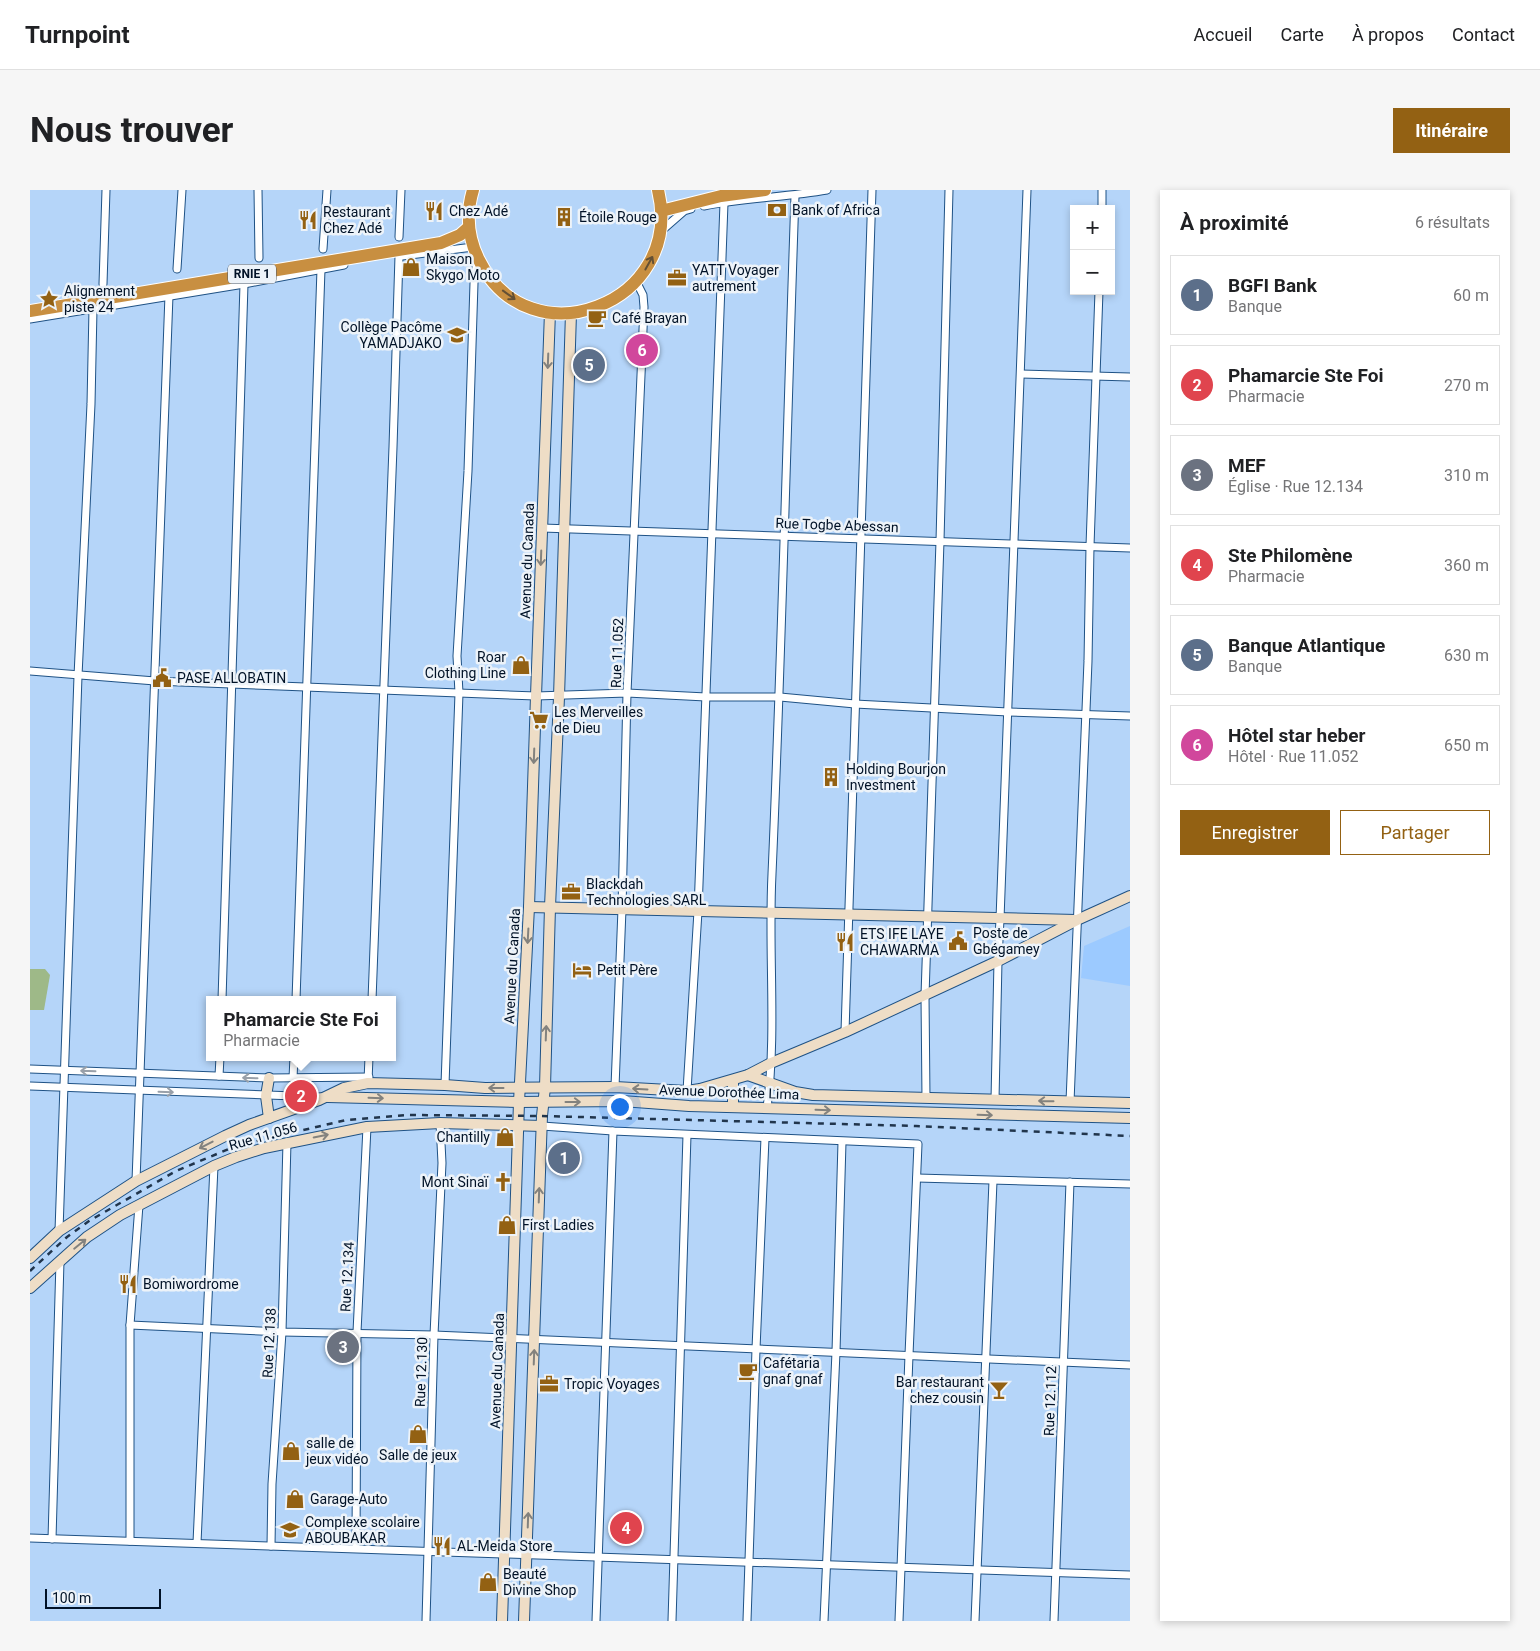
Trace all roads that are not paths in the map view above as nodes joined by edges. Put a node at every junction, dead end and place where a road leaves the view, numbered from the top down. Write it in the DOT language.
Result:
graph roads {
  1 [pos="106,190"];
  2 [pos="182,190"];
  3 [pos="258,190"];
  4 [pos="327,190"];
  5 [pos="401,190"];
  6 [pos="473,190"];
  7 [pos="658,190"];
  8 [pos="765,190"];
  9 [pos="827,190"];
  10 [pos="872,190"];
  11 [pos="948,190"];
  12 [pos="1027,190"];
  13 [pos="1102,190"];
  14 [pos="795,196"];
  15 [pos="724,203"];
  16 [pos="1102,205"];
  17 [pos="661,211"];
  18 [pos="469,227"];
  19 [pos="660,232"];
  20 [pos="399,237"];
  21 [pos="323,249"];
  22 [pos="475,252"];
  23 [pos="399,256"];
  24 [pos="259,258"];
  25 [pos="177,269"];
  26 [pos="321,269"];
  27 [pos="636,281"];
  28 [pos="103,284"];
  29 [pos="244,284"];
  30 [pos="169,295"];
  31 [pos="1099,295"];
  32 [pos="93,309"];
  33 [pos="30,311"];
  34 [pos="550,312"];
  35 [pos="571,313"];
  36 [pos="30,318"];
  37 [pos="1021,374"];
  38 [pos="1096,376"];
  39 [pos="1130,377"];
  40 [pos="542,528"];
  41 [pos="563,528"];
  42 [pos="634,531"];
  43 [pos="712,533"];
  44 [pos="785,536"];
  45 [pos="860,538"];
  46 [pos="940,541"];
  47 [pos="1014,544"];
  48 [pos="1090,546"];
  49 [pos="1130,548"];
  50 [pos="30,671"];
  51 [pos="78,676"];
  52 [pos="155,681"];
  53 [pos="232,684"];
  54 [pos="307,687"];
  55 [pos="383,690"];
  56 [pos="459,693"];
  57 [pos="627,693"];
  58 [pos="536,696"];
  59 [pos="559,697"];
  60 [pos="706,697"];
  61 [pos="780,697"];
  62 [pos="855,704"];
  63 [pos="934,708"];
  64 [pos="1008,712"];
  65 [pos="1086,715"];
  66 [pos="1130,716"];
  67 [pos="1130,896"];
  68 [pos="529,907"];
  69 [pos="550,907"];
  70 [pos="622,909"];
  71 [pos="698,911"];
  72 [pos="770,912"];
  73 [pos="849,914"];
  74 [pos="928,916"];
  75 [pos="1000,919"];
  76 [pos="1077,920"];
  77 [pos="998,961"];
  78 [pos="222,996"];
  79 [pos="296,996"];
  80 [pos="372,996"];
  81 [pos="925,996"];
  82 [pos="845,1032"];
  83 [pos="220,1061"];
  84 [pos="294,1061"];
  85 [pos="370,1061"];
  86 [pos="771,1063"];
  87 [pos="30,1069"];
  88 [pos="65,1070"];
  89 [pos="140,1073"];
  90 [pos="748,1075"];
  91 [pos="219,1076"];
  92 [pos="269,1078"];
  93 [pos="293,1078"];
  94 [pos="368,1080"];
  95 [pos="733,1080"];
  96 [pos="770,1083"];
  97 [pos="445,1085"];
  98 [pos="30,1086"];
  99 [pos="545,1087"];
  100 [pos="65,1088"];
  101 [pos="520,1088"];
  102 [pos="615,1088"];
  103 [pos="140,1091"];
  104 [pos="687,1091"];
  105 [pos="803,1094"];
  106 [pos="266,1096"];
  107 [pos="327,1097"];
  108 [pos="926,1098"];
  109 [pos="995,1100"];
  110 [pos="519,1102"];
  111 [pos="543,1102"];
  112 [pos="1070,1102"];
  113 [pos="1130,1103"];
  114 [pos="733,1106"];
  115 [pos="766,1108"];
  116 [pos="802,1109"];
  117 [pos="269,1118"];
  118 [pos="1130,1118"];
  119 [pos="440,1123"];
  120 [pos="519,1124"];
  121 [pos="542,1126"];
  122 [pos="367,1127"];
  123 [pos="613,1131"];
  124 [pos="687,1135"];
  125 [pos="766,1138"];
  126 [pos="287,1142"];
  127 [pos="842,1142"];
  128 [pos="214,1166"];
  129 [pos="917,1178"];
  130 [pos="136,1181"];
  131 [pos="993,1181"];
  132 [pos="1070,1182"];
  133 [pos="1130,1184"];
  134 [pos="139,1205"];
  135 [pos="59,1231"];
  136 [pos="30,1258"];
  137 [pos="60,1260"];
  138 [pos="30,1288"];
  139 [pos="130,1325"];
  140 [pos="206,1328"];
  141 [pos="282,1332"];
  142 [pos="357,1332"];
  143 [pos="434,1335"];
  144 [pos="512,1338"];
  145 [pos="534,1339"];
  146 [pos="605,1342"];
  147 [pos="681,1346"];
  148 [pos="756,1349"];
  149 [pos="836,1352"];
  150 [pos="908,1356"];
  151 [pos="985,1359"];
  152 [pos="1064,1363"];
  153 [pos="1130,1365"];
  154 [pos="30,1538"];
  155 [pos="52,1538"];
  156 [pos="130,1541"];
  157 [pos="197,1543"];
  158 [pos="271,1546"];
  159 [pos="356,1548"];
  160 [pos="428,1551"];
  161 [pos="504,1553"];
  162 [pos="527,1554"];
  163 [pos="598,1556"];
  164 [pos="675,1559"];
  165 [pos="749,1562"];
  166 [pos="827,1564"];
  167 [pos="901,1567"];
  168 [pos="977,1569"];
  169 [pos="1056,1573"];
  170 [pos="1130,1575"];
  171 [pos="426,1621"];
  172 [pos="502,1621"];
  173 [pos="524,1621"];
  174 [pos="596,1621"];
  175 [pos="672,1621"];
  176 [pos="747,1621"];
  177 [pos="824,1621"];
  178 [pos="899,1621"];
  179 [pos="975,1621"];
  180 [pos="1054,1621"];
  1 -- 28 [label="street"];
  2 -- 25 [label="street"];
  3 -- 24 [label="street"];
  4 -- 21 [label="street"];
  5 -- 20 [label="street"];
  6 -- 18 [label="highway"];
  7 -- 17 [label="highway"];
  8 -- 17 [label="highway"];
  9 -- 14 [label="street"];
  10 -- 45 [label="street"];
  11 -- 46 [label="street"];
  12 -- 37 [label="street"];
  13 -- 16 [label="street"];
  14 -- 15 [label="street"];
  14 -- 44 [label="street"];
  15 -- 19 [label="street"];
  15 -- 43 [label="street"];
  17 -- 19 [label="highway"];
  18 -- 22 [label="highway"];
  18 -- 33 [label="highway, RNIE 1"];
  27 -- 19 [label="highway, one-way"];
  22 -- 23 [label="street"];
  22 -- 34 [label="highway, one-way"];
  22 -- 56 [label="street"];
  23 -- 26 [label="street"];
  23 -- 55 [label="street"];
  26 -- 29 [label="street"];
  26 -- 54 [label="street"];
  27 -- 35 [label="highway"];
  27 -- 42 [label="street, Rue 11.052"];
  29 -- 30 [label="street"];
  29 -- 53 [label="street"];
  30 -- 32 [label="street"];
  30 -- 52 [label="street"];
  31 -- 38 [label="street"];
  32 -- 36 [label="street"];
  32 -- 51 [label="street"];
  34 -- 35 [label="highway"];
  34 -- 40 [label="main road, Avenue du Canada, one-way"];
  35 -- 41 [label="main road"];
  37 -- 38 [label="street"];
  37 -- 47 [label="street"];
  38 -- 39 [label="street"];
  38 -- 48 [label="street"];
  40 -- 41 [label="street, Rue Togbe Abessan"];
  40 -- 58 [label="main road, Avenue du Canada, one-way"];
  41 -- 42 [label="street, Rue Togbe Abessan"];
  41 -- 59 [label="main road"];
  42 -- 43 [label="street, Rue Togbe Abessan"];
  42 -- 57 [label="street, Rue 11.052"];
  43 -- 44 [label="street, Rue Togbe Abessan"];
  43 -- 60 [label="street"];
  44 -- 45 [label="street, Rue Togbe Abessan"];
  44 -- 61 [label="street"];
  45 -- 46 [label="street, Rue Togbe Abessan"];
  45 -- 62 [label="street"];
  46 -- 47 [label="street, Rue Togbe Abessan"];
  46 -- 63 [label="street"];
  47 -- 48 [label="street, Rue Togbe Abessan"];
  47 -- 64 [label="street"];
  48 -- 49 [label="street, Rue Togbe Abessan"];
  48 -- 65 [label="street"];
  50 -- 51 [label="street"];
  51 -- 52 [label="street"];
  51 -- 88 [label="street"];
  52 -- 53 [label="street"];
  52 -- 89 [label="street"];
  53 -- 54 [label="street"];
  53 -- 78 [label="street"];
  54 -- 55 [label="street"];
  54 -- 79 [label="street"];
  55 -- 56 [label="street"];
  55 -- 80 [label="street"];
  56 -- 58 [label="street"];
  56 -- 97 [label="street"];
  57 -- 59 [label="street"];
  57 -- 60 [label="street"];
  57 -- 70 [label="street, Rue 11.052"];
  58 -- 59 [label="street"];
  58 -- 68 [label="main road, Avenue du Canada, one-way"];
  59 -- 69 [label="main road"];
  60 -- 61 [label="street"];
  60 -- 71 [label="street"];
  61 -- 62 [label="street"];
  61 -- 72 [label="street"];
  62 -- 63 [label="street"];
  62 -- 73 [label="street"];
  63 -- 64 [label="street"];
  63 -- 74 [label="street"];
  64 -- 65 [label="street"];
  64 -- 75 [label="street"];
  65 -- 66 [label="street"];
  65 -- 76 [label="street"];
  67 -- 76 [label="main road, Avenue Dorothée Lima"];
  68 -- 69 [label="main road"];
  68 -- 101 [label="main road, Avenue du Canada, one-way"];
  69 -- 70 [label="main road"];
  99 -- 69 [label="main road, one-way"];
  70 -- 71 [label="main road"];
  70 -- 102 [label="street, Rue 11.052"];
  71 -- 72 [label="main road"];
  71 -- 104 [label="street"];
  72 -- 73 [label="main road"];
  72 -- 86 [label="street"];
  73 -- 74 [label="main road"];
  73 -- 82 [label="street"];
  74 -- 75 [label="main road"];
  74 -- 81 [label="street"];
  75 -- 76 [label="main road"];
  75 -- 77 [label="street"];
  76 -- 77 [label="main road, Avenue Dorothée Lima"];
  76 -- 112 [label="street"];
  77 -- 81 [label="main road, Avenue Dorothée Lima"];
  77 -- 109 [label="street"];
  81 -- 82 [label="main road, Avenue Dorothée Lima"];
  81 -- 108 [label="street"];
  82 -- 86 [label="main road, Avenue Dorothée Lima"];
  83 -- 91 [label="street"];
  84 -- 93 [label="street"];
  85 -- 94 [label="street"];
  86 -- 90 [label="main road, Avenue Dorothée Lima"];
  86 -- 96 [label="street"];
  87 -- 88 [label="street"];
  89 -- 88 [label="street, one-way"];
  88 -- 100 [label="street"];
  89 -- 91 [label="street"];
  89 -- 103 [label="street"];
  90 -- 95 [label="main road, Avenue Dorothée Lima"];
  90 -- 96 [label="main road, Avenue Dorothée Lima"];
  92 -- 91 [label="street, one-way"];
  92 -- 93 [label="street"];
  92 -- 106 [label="main road"];
  93 -- 94 [label="street"];
  94 -- 97 [label="main road, Avenue Dorothée Lima"];
  94 -- 107 [label="main road, Avenue Dorothée Lima"];
  95 -- 104 [label="main road, Avenue Dorothée Lima"];
  95 -- 114 [label="main road"];
  96 -- 105 [label="main road, Avenue Dorothée Lima"];
  96 -- 115 [label="street"];
  101 -- 97 [label="main road, Avenue Dorothée Lima, one-way"];
  98 -- 100 [label="street"];
  99 -- 101 [label="main road, Avenue Dorothée Lima"];
  99 -- 102 [label="main road, Avenue Dorothée Lima"];
  99 -- 111 [label="main road"];
  100 -- 103 [label="street"];
  100 -- 135 [label="street"];
  101 -- 110 [label="main road, Avenue du Canada"];
  104 -- 102 [label="main road, Avenue Dorothée Lima, one-way"];
  103 -- 106 [label="street, one-way"];
  103 -- 130 [label="street"];
  105 -- 108 [label="main road, Avenue Dorothée Lima"];
  105 -- 116 [label="main road"];
  106 -- 107 [label="street"];
  106 -- 117 [label="main road"];
  107 -- 110 [label="main road, Avenue Dorothée Lima, one-way"];
  107 -- 117 [label="main road, Avenue Dorothée Lima"];
  108 -- 109 [label="main road, Avenue Dorothée Lima"];
  112 -- 109 [label="main road, Avenue Dorothée Lima, one-way"];
  110 -- 111 [label="main road, Avenue Dorothée Lima"];
  110 -- 120 [label="main road, Avenue du Canada"];
  111 -- 114 [label="main road, Avenue Dorothée Lima, one-way"];
  111 -- 121 [label="main road"];
  112 -- 113 [label="main road, Avenue Dorothée Lima"];
  114 -- 115 [label="main road, Avenue Dorothée Lima"];
  115 -- 116 [label="main road, Avenue Dorothée Lima"];
  116 -- 118 [label="main road, Avenue Dorothée Lima, one-way"];
  117 -- 130 [label="main road, Avenue Dorothée Lima, one-way"];
  119 -- 120 [label="main road, Rue 11.056"];
  119 -- 122 [label="main road, Rue 11.056"];
  119 -- 143 [label="street, Rue 12.130"];
  120 -- 121 [label="main road, Rue 11.056"];
  120 -- 144 [label="main road, Avenue du Canada"];
  121 -- 123 [label="street"];
  145 -- 121 [label="main road, one-way"];
  126 -- 122 [label="main road, Rue 11.056, one-way"];
  122 -- 142 [label="street, Rue 12.134"];
  123 -- 124 [label="street"];
  123 -- 146 [label="street"];
  124 -- 125 [label="street"];
  124 -- 147 [label="street"];
  125 -- 127 [label="street"];
  125 -- 148 [label="street"];
  126 -- 128 [label="main road, Rue 11.056"];
  126 -- 141 [label="street, Rue 12.138"];
  127 -- 129 [label="street"];
  127 -- 149 [label="street"];
  128 -- 134 [label="main road, Rue 11.056"];
  128 -- 140 [label="street"];
  129 -- 131 [label="street"];
  129 -- 150 [label="street"];
  130 -- 135 [label="main road, Avenue Dorothée Lima"];
  131 -- 132 [label="street"];
  131 -- 151 [label="street"];
  132 -- 133 [label="street"];
  132 -- 152 [label="street, Rue 12.112"];
  137 -- 134 [label="main road, Rue 11.056, one-way"];
  134 -- 139 [label="street"];
  135 -- 136 [label="main road, Avenue Dorothée Lima"];
  137 -- 138 [label="main road, Rue 11.056"];
  137 -- 155 [label="street"];
  139 -- 140 [label="street"];
  139 -- 156 [label="street"];
  140 -- 141 [label="street"];
  140 -- 157 [label="street"];
  141 -- 142 [label="street"];
  141 -- 158 [label="street, Rue 12.138"];
  142 -- 143 [label="street"];
  142 -- 159 [label="street, Rue 12.134"];
  143 -- 144 [label="street"];
  143 -- 160 [label="street, Rue 12.130"];
  144 -- 145 [label="street"];
  144 -- 161 [label="main road, Avenue du Canada"];
  145 -- 146 [label="street"];
  162 -- 145 [label="main road, one-way"];
  146 -- 147 [label="street"];
  146 -- 163 [label="street"];
  147 -- 148 [label="street"];
  147 -- 164 [label="street"];
  148 -- 149 [label="street"];
  148 -- 165 [label="street"];
  149 -- 150 [label="street"];
  149 -- 166 [label="street"];
  150 -- 151 [label="street"];
  150 -- 167 [label="street"];
  151 -- 152 [label="street"];
  151 -- 168 [label="street"];
  152 -- 153 [label="street"];
  152 -- 169 [label="street, Rue 12.112"];
  154 -- 155 [label="street"];
  155 -- 156 [label="street"];
  156 -- 157 [label="street"];
  157 -- 158 [label="street"];
  158 -- 159 [label="street"];
  159 -- 160 [label="street"];
  160 -- 161 [label="street"];
  160 -- 171 [label="street, Rue 12.130"];
  161 -- 162 [label="street"];
  161 -- 172 [label="main road, Avenue du Canada"];
  162 -- 163 [label="street"];
  162 -- 173 [label="main road"];
  163 -- 164 [label="street"];
  163 -- 174 [label="street"];
  164 -- 165 [label="street"];
  164 -- 175 [label="street"];
  165 -- 166 [label="street"];
  165 -- 176 [label="street"];
  166 -- 167 [label="street"];
  166 -- 177 [label="street"];
  167 -- 168 [label="street"];
  167 -- 178 [label="street"];
  168 -- 169 [label="street"];
  168 -- 179 [label="street"];
  169 -- 170 [label="street"];
  169 -- 180 [label="street, Rue 12.112"];
}
